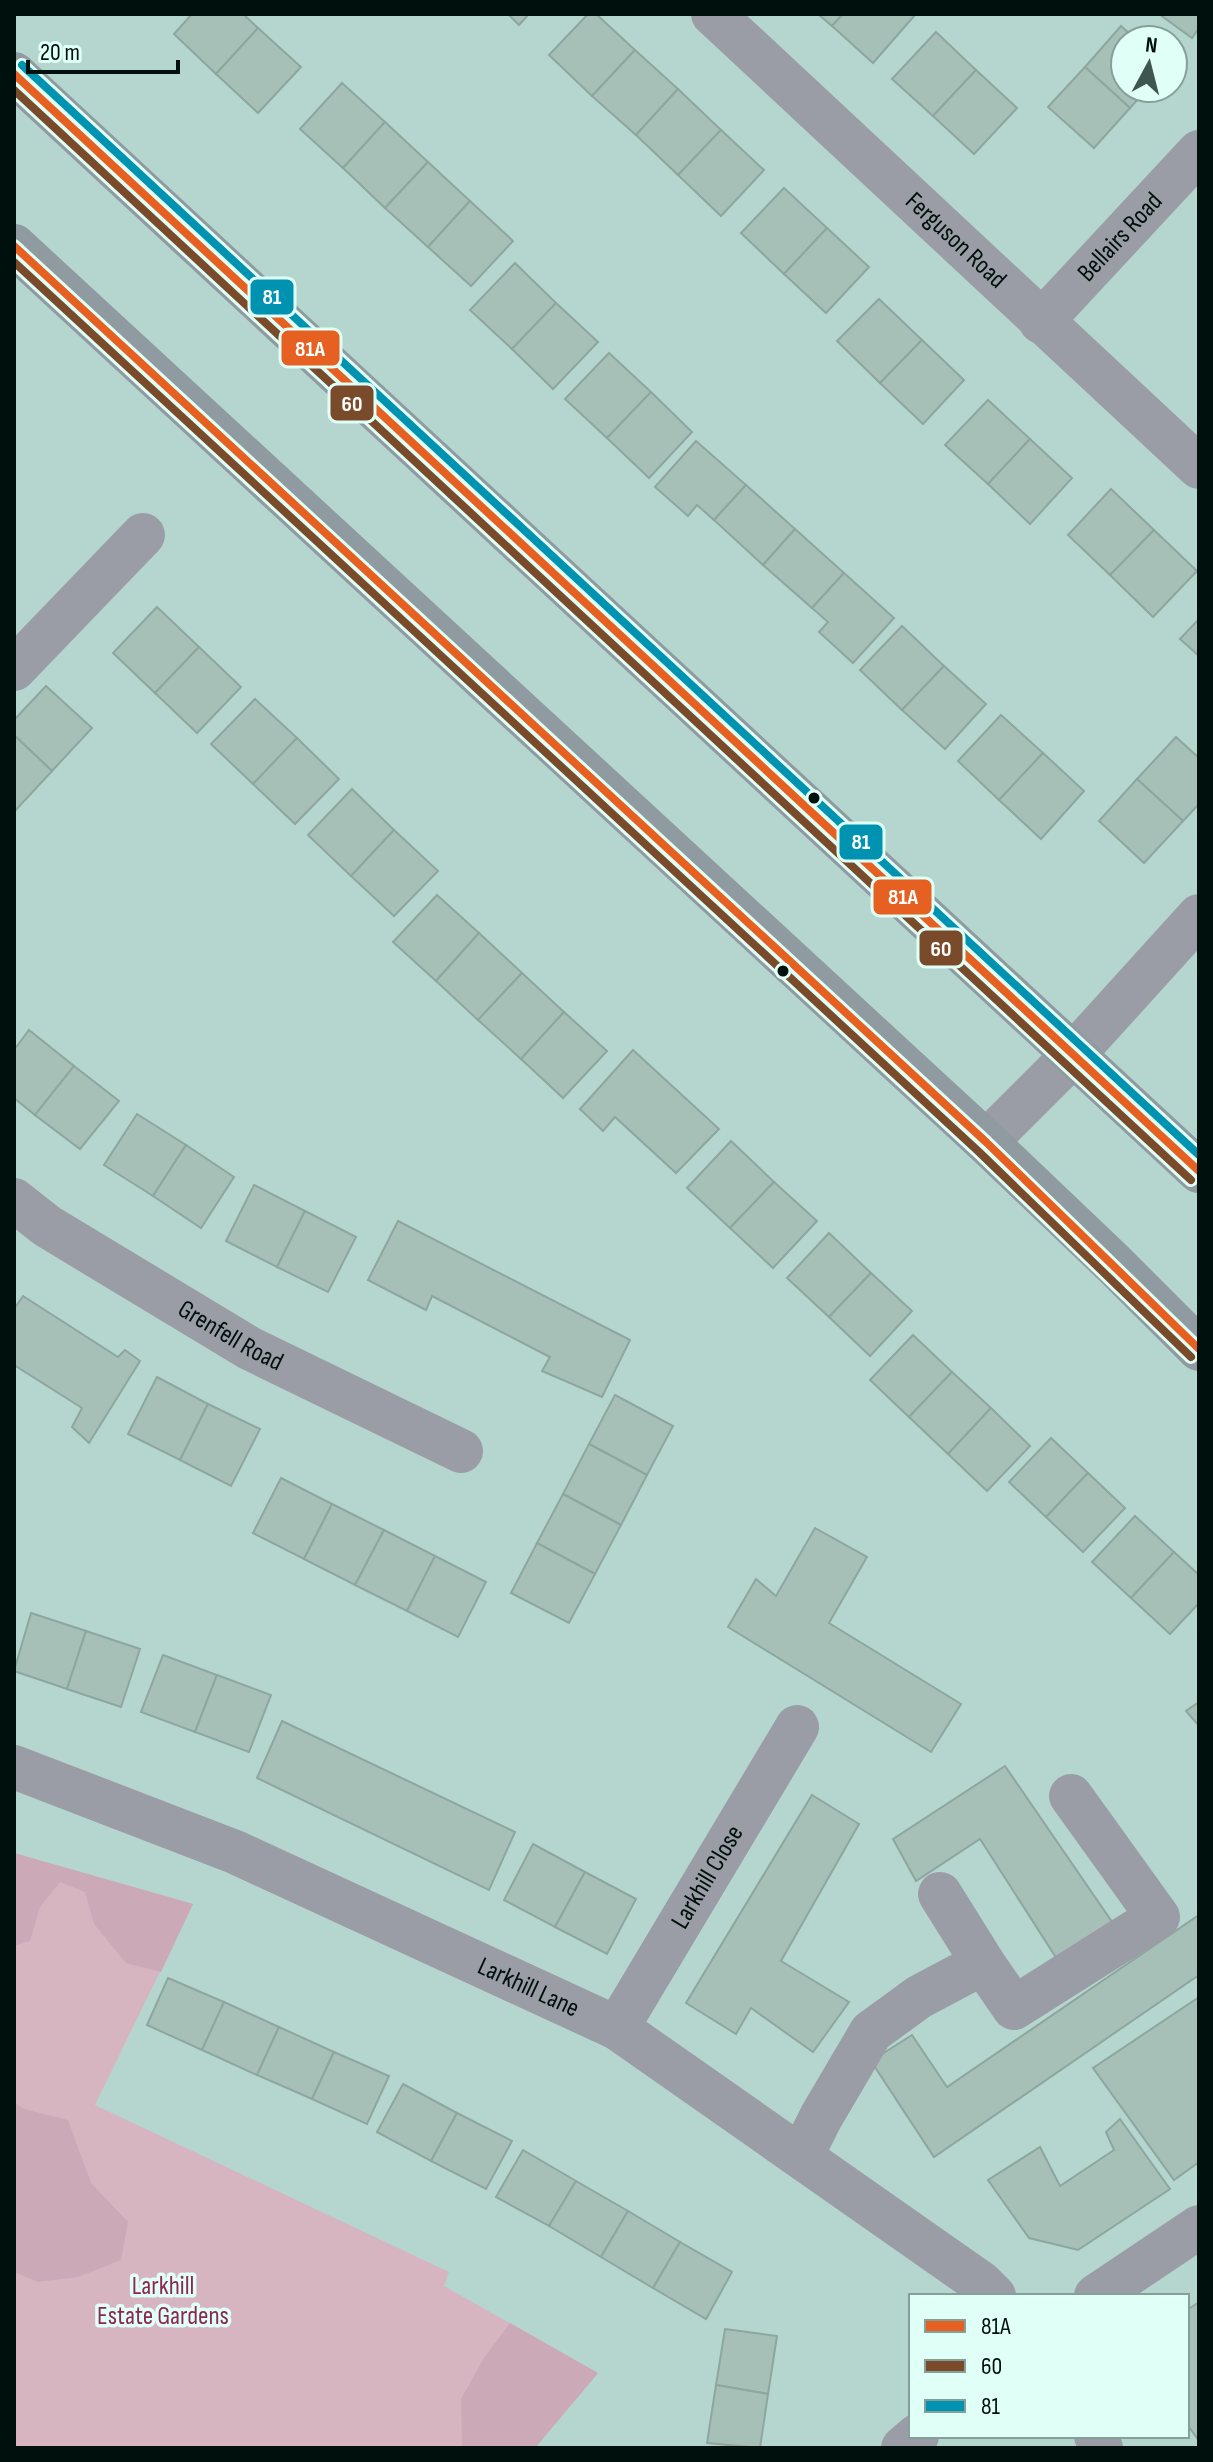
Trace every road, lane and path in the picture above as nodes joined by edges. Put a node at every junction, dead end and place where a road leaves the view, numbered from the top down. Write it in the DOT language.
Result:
graph roads {
  1 [pos="713,14"];
  2 [pos="14,74"];
  3 [pos="1199,152"];
  4 [pos="14,246"];
  5 [pos="1041,322"];
  6 [pos="1199,467"];
  7 [pos="143,535"];
  8 [pos="14,669"];
  9 [pos="1199,916"];
  10 [pos="1073,1055"];
  11 [pos="986,1142"];
  12 [pos="1199,1171"];
  13 [pos="14,1200"];
  14 [pos="1199,1349"];
  15 [pos="461,1451"];
  16 [pos="797,1727"];
  17 [pos="14,1767"];
  18 [pos="1071,1796"];
  19 [pos="940,1894"];
  20 [pos="983,1963"];
  21 [pos="617,2028"];
  22 [pos="802,2155"];
  23 [pos="1199,2227"];
  24 [pos="992,2294"];
  25 [pos="1099,2294"];
  1 -- 5 [label="street, Ferguson Road"];
  2 -- 10 [label="highway"];
  3 -- 5 [label="street, Bellairs Road"];
  4 -- 11 [label="highway"];
  5 -- 6 [label="street, Ferguson Road"];
  7 -- 8 [label="street"];
  9 -- 10 [label="street"];
  10 -- 11 [label="street"];
  10 -- 12 [label="highway"];
  11 -- 14 [label="highway"];
  13 -- 15 [label="street, Grenfell Road"];
  16 -- 21 [label="street, Larkhill Close"];
  17 -- 21 [label="street, Larkhill Lane"];
  18 -- 20 [label="street"];
  19 -- 20 [label="street"];
  20 -- 22 [label="street"];
  21 -- 22 [label="street, Larkhill Lane"];
  22 -- 24 [label="street, Larkhill Lane"];
  23 -- 25 [label="street"];
}
